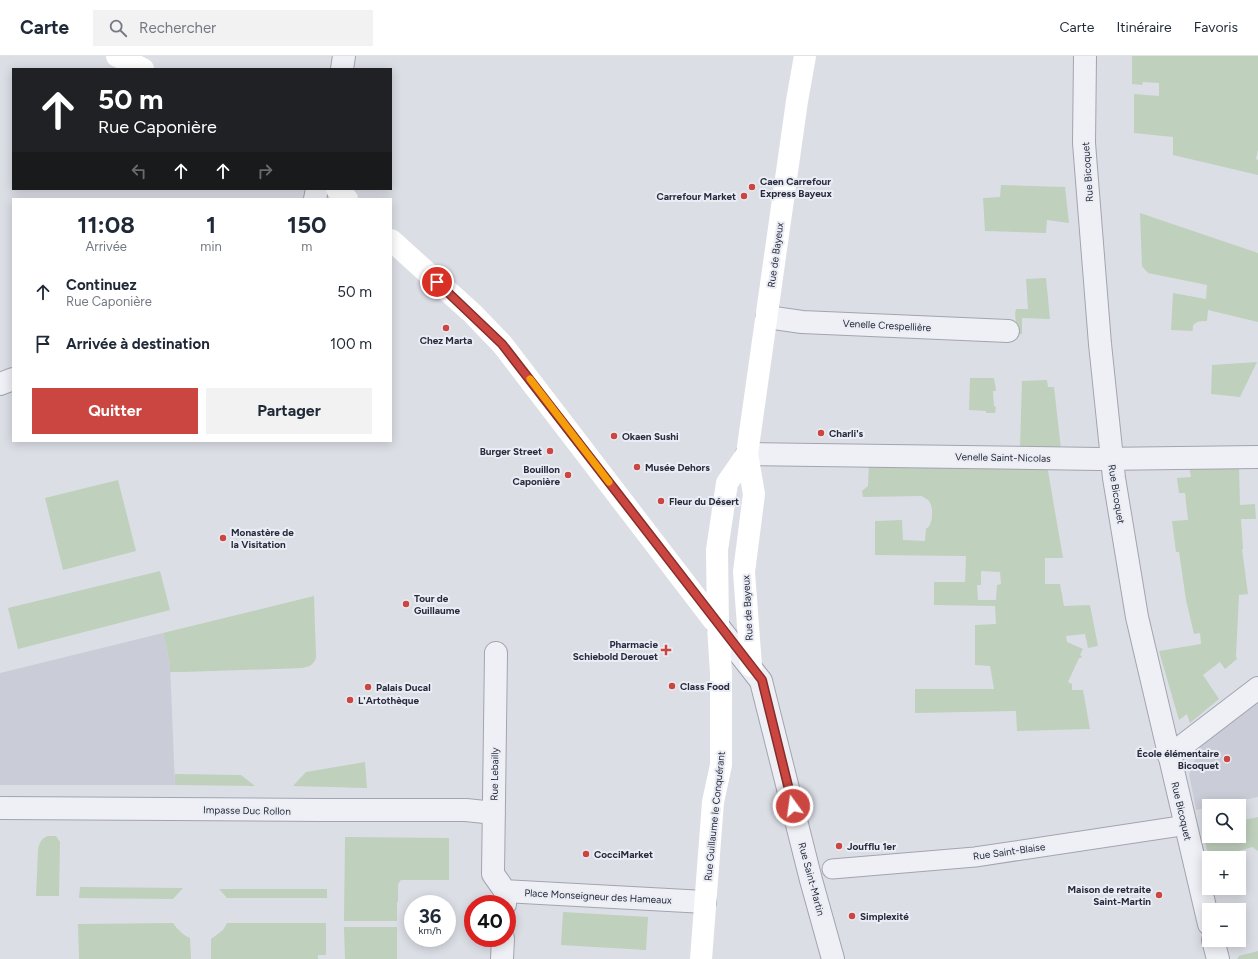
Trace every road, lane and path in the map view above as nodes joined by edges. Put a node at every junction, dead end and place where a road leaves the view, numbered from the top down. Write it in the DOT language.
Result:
graph roads {
  1 [pos="117,56"];
  2 [pos="344,56"];
  3 [pos="805,56"];
  4 [pos="1084,56"];
  5 [pos="141,68"];
  6 [pos="342,68"];
  7 [pos="338,190"];
  8 [pos="346,198"];
  9 [pos="392,241"];
  10 [pos="767,317"];
  11 [pos="1008,331"];
  12 [pos="12,379"];
  13 [pos="0,384"];
  14 [pos="747,454"];
  15 [pos="1258,457"];
  16 [pos="1112,458"];
  17 [pos="744,572"];
  18 [pos="718,626"];
  19 [pos="496,653"];
  20 [pos="750,666"];
  21 [pos="1258,688"];
  22 [pos="1169,756"];
  23 [pos="0,808"];
  24 [pos="494,813"];
  25 [pos="1185,824"];
  26 [pos="832,869"];
  27 [pos="504,895"];
  28 [pos="516,897"];
  29 [pos="705,902"];
  30 [pos="1204,903"];
  31 [pos="503,947"];
  32 [pos="1215,947"];
  33 [pos="502,959"];
  34 [pos="701,959"];
  35 [pos="834,959"];
  36 [pos="1218,959"];
  1 -- 5 [label="main road"];
  2 -- 6 [label="street"];
  3 -- 10 [label="main road, Rue de Bayeux"];
  4 -- 16 [label="street, Rue Bicoquet"];
  7 -- 8 [label="main road"];
  9 -- 18 [label="main road"];
  10 -- 11 [label="street, Venelle Crespellière"];
  10 -- 14 [label="main road, Rue de Bayeux"];
  12 -- 13 [label="street"];
  14 -- 16 [label="street, Venelle Saint-Nicolas"];
  14 -- 17 [label="main road, Rue de Bayeux"];
  14 -- 18 [label="main road, Rue de Bayeux"];
  15 -- 16 [label="street, Venelle Saint-Nicolas"];
  16 -- 22 [label="street, Rue Bicoquet"];
  17 -- 18 [label="main road"];
  17 -- 20 [label="main road, Rue de Bayeux"];
  18 -- 20 [label="street, Rue Saint-Martin"];
  18 -- 29 [label="main road, Rue Guillaume le Conquérant"];
  19 -- 24 [label="street, Rue Lebailly"];
  20 -- 35 [label="street, Rue Saint-Martin"];
  21 -- 22 [label="street"];
  22 -- 25 [label="street, Rue Bicoquet"];
  23 -- 24 [label="street, Impasse Duc Rollon"];
  24 -- 27 [label="street, Rue Lebailly"];
  25 -- 26 [label="street, Rue Saint-Blaise"];
  25 -- 30 [label="street, Rue Bicoquet"];
  28 -- 29 [label="street, Place Monseigneur des Hameaux"];
  29 -- 34 [label="main road, Rue Guillaume le Conquérant"];
  31 -- 33 [label="street"];
  32 -- 36 [label="street"];
}
